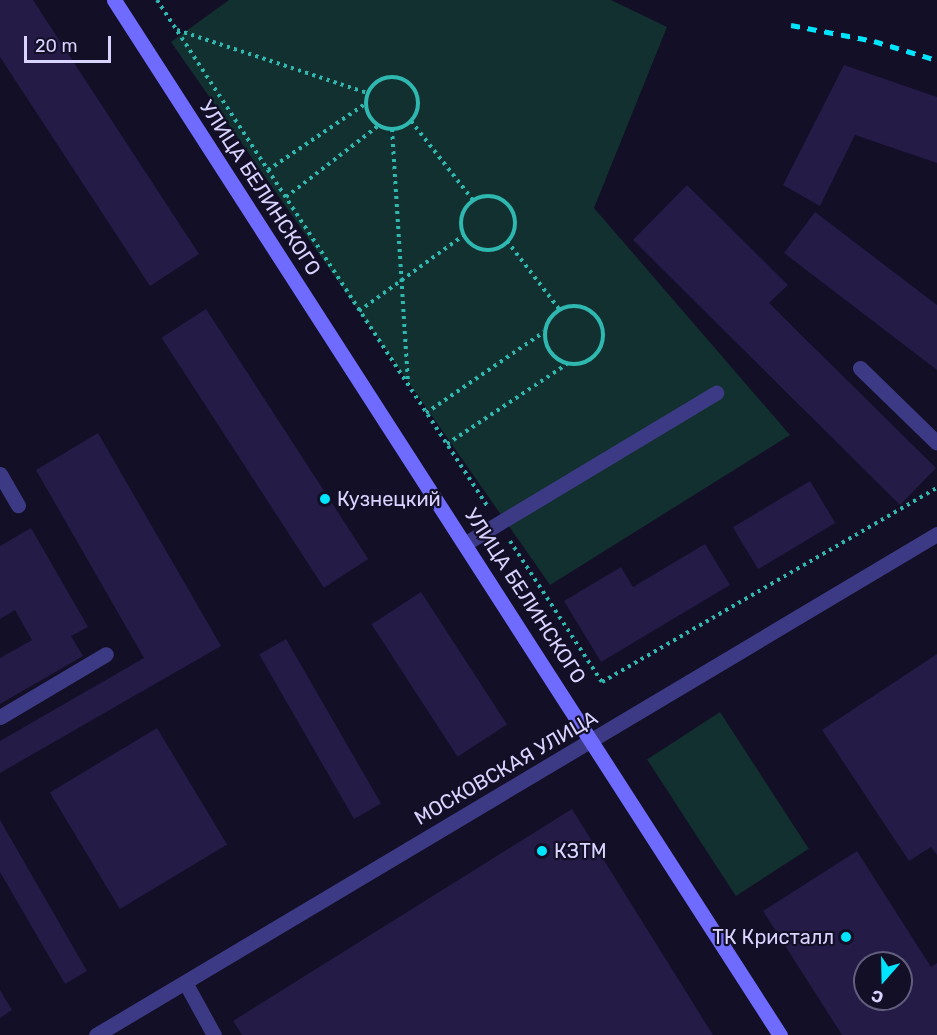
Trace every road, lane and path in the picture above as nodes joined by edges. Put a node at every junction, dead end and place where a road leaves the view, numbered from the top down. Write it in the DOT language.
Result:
graph roads {
  1 [pos="114,0"];
  2 [pos="157,0"];
  3 [pos="176,30"];
  4 [pos="367,93"];
  5 [pos="365,104"];
  6 [pos="411,121"];
  7 [pos="378,126"];
  8 [pos="392,129"];
  9 [pos="268,170"];
  10 [pos="286,197"];
  11 [pos="473,200"];
  12 [pos="464,235"];
  13 [pos="507,241"];
  14 [pos="402,280"];
  15 [pos="559,309"];
  16 [pos="359,311"];
  17 [pos="544,332"];
  18 [pos="567,364"];
  19 [pos="860,368"];
  20 [pos="408,386"];
  21 [pos="716,393"];
  22 [pos="426,413"];
  23 [pos="937,443"];
  24 [pos="447,444"];
  25 [pos="0,474"];
  26 [pos="937,488"];
  27 [pos="18,505"];
  28 [pos="498,523"];
  29 [pos="937,534"];
  30 [pos="466,543"];
  31 [pos="106,654"];
  32 [pos="0,717"];
  33 [pos="594,741"];
  34 [pos="186,984"];
  35 [pos="96,1035"];
  36 [pos="214,1035"];
  37 [pos="780,1035"];
  1 -- 30 [label="street, УЛИЦА БЕЛИНСКОГО"];
  2 -- 3 [label="path"];
  3 -- 4 [label="path"];
  3 -- 9 [label="path"];
  4 -- 5 [label="path"];
  4 -- 6 [label="path"];
  5 -- 7 [label="path"];
  5 -- 9 [label="path"];
  6 -- 8 [label="path"];
  6 -- 11 [label="path"];
  7 -- 8 [label="path"];
  7 -- 10 [label="path"];
  8 -- 14 [label="path"];
  9 -- 10 [label="path"];
  10 -- 16 [label="path"];
  11 -- 12 [label="path"];
  11 -- 13 [label="path"];
  12 -- 13 [label="path"];
  12 -- 14 [label="path"];
  13 -- 15 [label="path"];
  14 -- 16 [label="path"];
  14 -- 20 [label="path"];
  15 -- 17 [label="path"];
  15 -- 18 [label="path"];
  16 -- 20 [label="path"];
  17 -- 18 [label="path"];
  17 -- 22 [label="path"];
  18 -- 24 [label="path"];
  19 -- 23 [label="street"];
  20 -- 22 [label="path"];
  21 -- 28 [label="street"];
  22 -- 24 [label="path"];
  24 -- 28 [label="path"];
  25 -- 27 [label="street"];
  26 -- 28 [label="path"];
  28 -- 30 [label="street"];
  29 -- 33 [label="street, МОСКОВСКАЯ УЛИЦА"];
  30 -- 33 [label="street, УЛИЦА БЕЛИНСКОГО"];
  31 -- 32 [label="street"];
  33 -- 34 [label="street, МОСКОВСКАЯ УЛИЦА"];
  33 -- 37 [label="street, УЛИЦА БЕЛИНСКОГО"];
  34 -- 35 [label="street, МОСКОВСКАЯ УЛИЦА"];
  34 -- 36 [label="street"];
}
